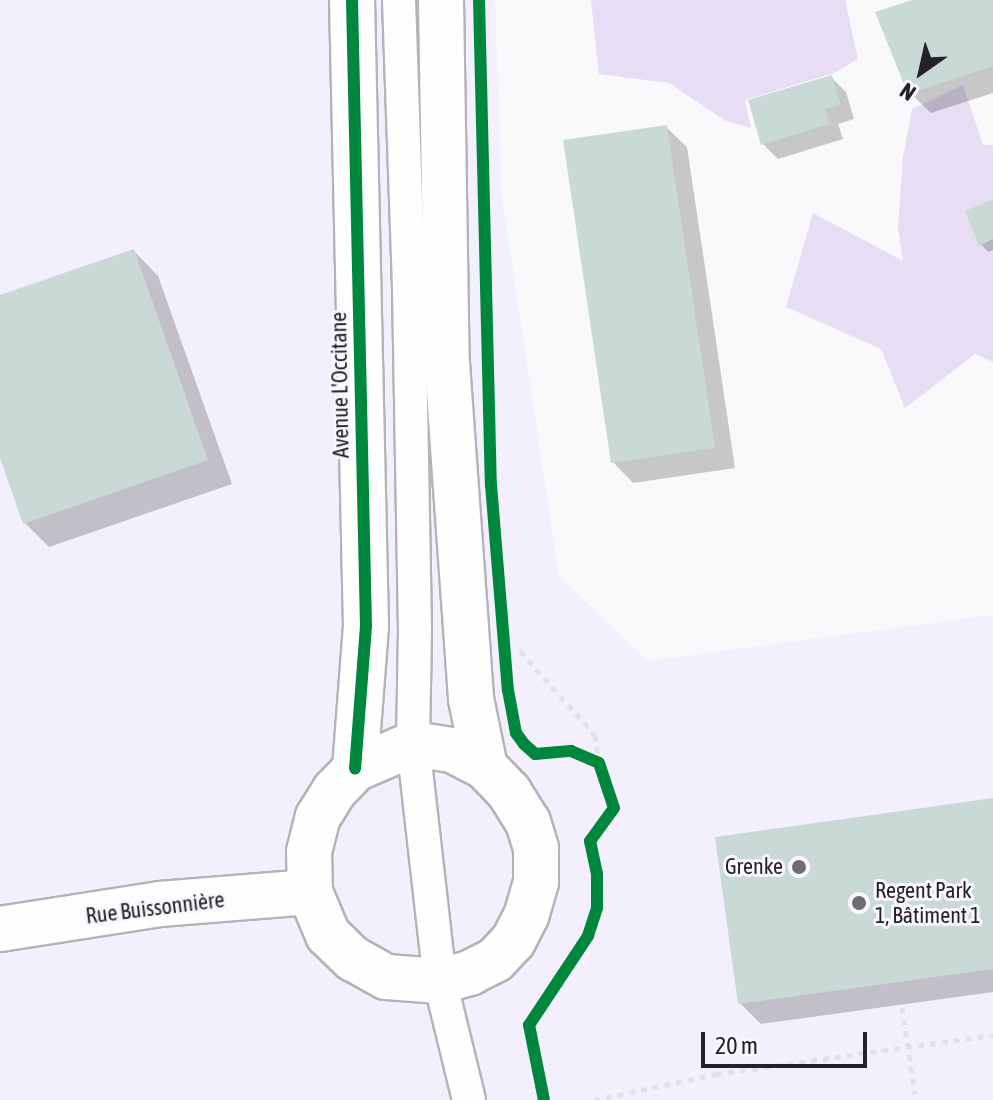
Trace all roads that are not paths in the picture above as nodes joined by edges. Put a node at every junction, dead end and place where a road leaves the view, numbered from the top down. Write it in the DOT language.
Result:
graph roads {
  1 [pos="352,0"];
  2 [pos="399,0"];
  3 [pos="441,0"];
  4 [pos="413,744"];
  5 [pos="485,767"];
  6 [pos="355,769"];
  7 [pos="310,892"];
  8 [pos="0,929"];
  9 [pos="440,981"];
  10 [pos="469,1100"];
  1 -- 6 [label="street, Avenue L'Occitane"];
  2 -- 4 [label="lane"];
  3 -- 5 [label="street"];
  4 -- 5 [label="street"];
  4 -- 6 [label="street"];
  4 -- 9 [label="lane"];
  5 -- 9 [label="street"];
  6 -- 7 [label="street"];
  7 -- 8 [label="street, Rue Buissonnière"];
  7 -- 9 [label="street"];
  9 -- 10 [label="lane"];
}
